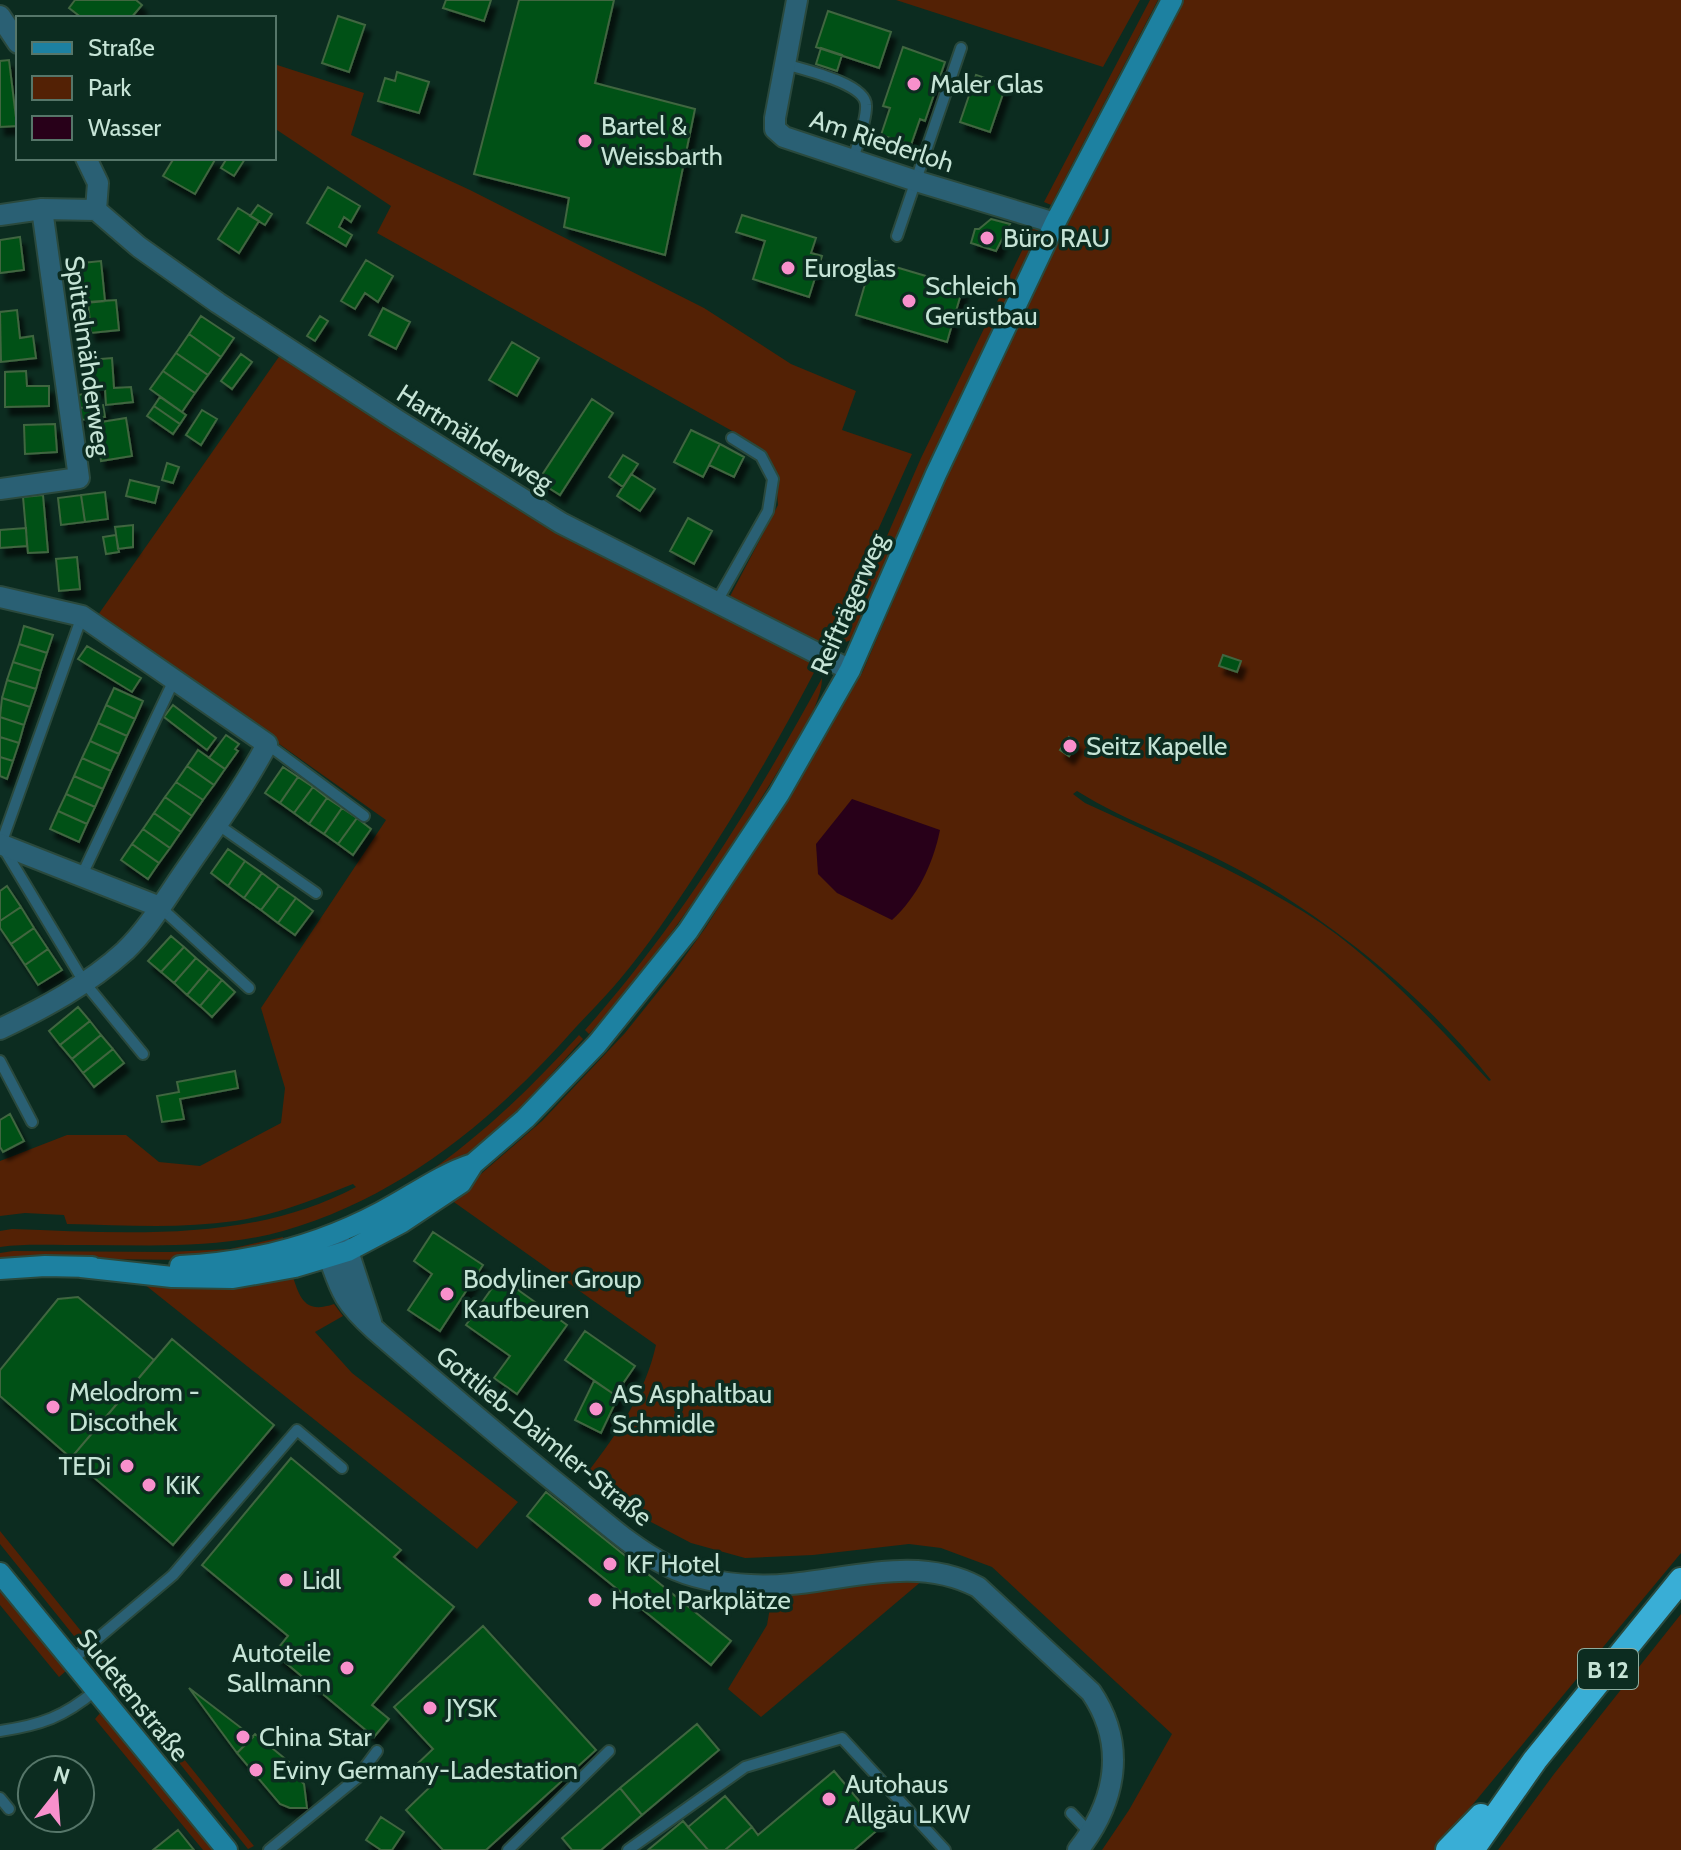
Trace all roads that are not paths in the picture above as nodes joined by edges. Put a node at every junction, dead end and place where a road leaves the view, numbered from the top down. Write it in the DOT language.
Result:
graph roads {
  1 [pos="797,0"];
  2 [pos="1172,0"];
  3 [pos="0,16"];
  4 [pos="16,40"];
  5 [pos="961,48"];
  6 [pos="785,64"];
  7 [pos="87,160"];
  8 [pos="853,160"];
  9 [pos="916,181"];
  10 [pos="42,209"];
  11 [pos="96,210"];
  12 [pos="0,215"];
  13 [pos="1055,223"];
  14 [pos="897,236"];
  15 [pos="732,438"];
  16 [pos="0,489"];
  17 [pos="0,597"];
  18 [pos="716,603"];
  19 [pos="82,616"];
  20 [pos="850,670"];
  21 [pos="174,680"];
  22 [pos="267,744"];
  23 [pos="364,816"];
  24 [pos="217,824"];
  25 [pos="1,844"];
  26 [pos="82,875"];
  27 [pos="316,893"];
  28 [pos="160,907"];
  29 [pos="84,982"];
  30 [pos="249,988"];
  31 [pos="0,1029"];
  32 [pos="143,1054"];
  33 [pos="0,1061"];
  34 [pos="32,1122"];
  35 [pos="473,1164"];
  36 [pos="331,1236"];
  37 [pos="338,1254"];
  38 [pos="81,1267"];
  39 [pos="0,1269"];
  40 [pos="342,1468"];
  41 [pos="0,1573"];
  42 [pos="1681,1580"];
  43 [pos="71,1661"];
  44 [pos="96,1690"];
  45 [pos="0,1731"];
  46 [pos="377,1751"];
  47 [pos="609,1751"];
  48 [pos="1535,1760"];
  49 [pos="0,1798"];
  50 [pos="9,1809"];
  51 [pos="1071,1813"];
  52 [pos="1084,1842"];
  53 [pos="271,1849"];
  54 [pos="227,1850"];
  55 [pos="508,1850"];
  56 [pos="628,1850"];
  57 [pos="945,1850"];
  58 [pos="1448,1850"];
  59 [pos="1472,1850"];
  60 [pos="1488,1850"];
  1 -- 6 [label="street, Am Riederloh"];
  2 -- 13 [label="street, Reifträgerweg"];
  3 -- 4 [label="street"];
  5 -- 9 [label="lane"];
  6 -- 8 [label="street, Am Riederloh"];
  6 -- 8 [label="lane"];
  7 -- 11 [label="street"];
  8 -- 9 [label="street, Am Riederloh"];
  9 -- 13 [label="street, Am Riederloh"];
  9 -- 14 [label="lane"];
  10 -- 11 [label="street"];
  10 -- 12 [label="street"];
  10 -- 16 [label="street, Spittelmähderweg"];
  11 -- 18 [label="street, Hartmähderweg"];
  13 -- 20 [label="street, Reifträgerweg"];
  15 -- 18 [label="lane"];
  17 -- 19 [label="street"];
  18 -- 20 [label="street, Hartmähderweg"];
  19 -- 21 [label="street"];
  19 -- 25 [label="lane"];
  20 -- 35 [label="street, Reifträgerweg"];
  21 -- 22 [label="street"];
  21 -- 26 [label="lane"];
  22 -- 23 [label="lane"];
  22 -- 24 [label="street"];
  24 -- 27 [label="lane"];
  24 -- 28 [label="street"];
  25 -- 26 [label="street"];
  25 -- 29 [label="lane"];
  26 -- 28 [label="street"];
  28 -- 29 [label="street"];
  28 -- 30 [label="lane"];
  29 -- 31 [label="street"];
  29 -- 32 [label="lane"];
  33 -- 34 [label="lane"];
  35 -- 36 [label="street, Reifträgerweg"];
  35 -- 37 [label="street, Reifträgerweg"];
  36 -- 37 [label="street"];
  36 -- 38 [label="street, Reifträgerweg"];
  37 -- 38 [label="street, Reifträgerweg"];
  37 -- 52 [label="street, Gottlieb-Daimler-Straße"];
  38 -- 39 [label="street, Reifträgerweg"];
  40 -- 43 [label="lane"];
  41 -- 43 [label="street, Sudetenstraße"];
  42 -- 48 [label="highway, B 12"];
  43 -- 44 [label="street, Sudetenstraße"];
  44 -- 45 [label="lane"];
  44 -- 54 [label="street, Sudetenstraße"];
  46 -- 53 [label="lane"];
  47 -- 55 [label="lane"];
  48 -- 58 [label="highway"];
  48 -- 59 [label="highway, B 12"];
  48 -- 60 [label="highway, B 12"];
  49 -- 50 [label="lane"];
  51 -- 52 [label="lane"];
  56 -- 57 [label="lane"];
}
